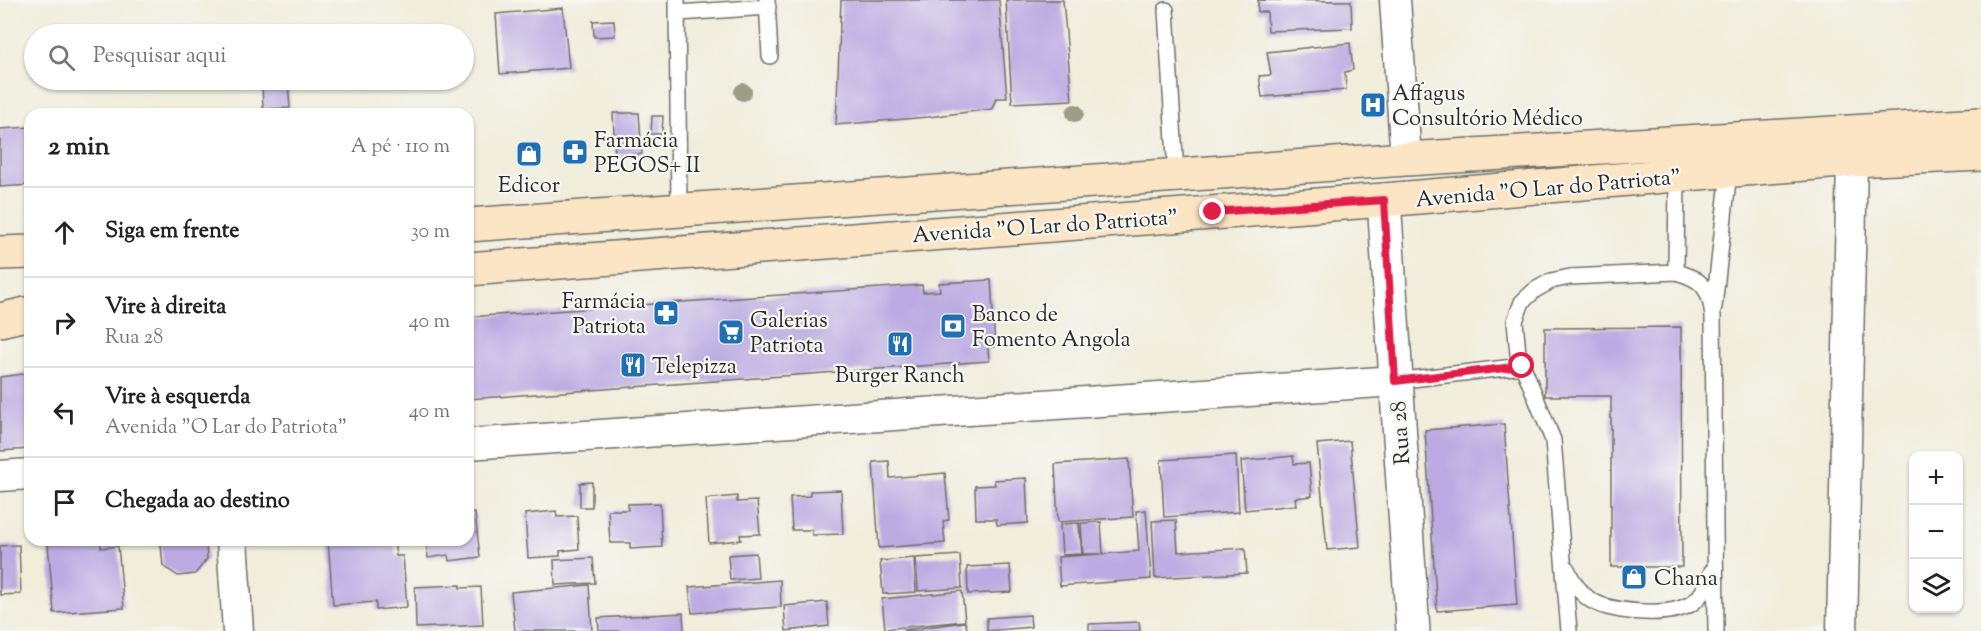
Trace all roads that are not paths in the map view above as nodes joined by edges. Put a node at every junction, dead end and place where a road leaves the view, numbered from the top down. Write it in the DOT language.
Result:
graph roads {
  1 [pos="1395,0"];
  2 [pos="768,3"];
  3 [pos="677,6"];
  4 [pos="1166,10"];
  5 [pos="770,56"];
  6 [pos="1981,123"];
  7 [pos="1981,154"];
  8 [pos="1406,159"];
  9 [pos="1852,160"];
  10 [pos="1729,171"];
  11 [pos="1176,174"];
  12 [pos="1677,176"];
  13 [pos="1384,200"];
  14 [pos="679,210"];
  15 [pos="474,225"];
  16 [pos="24,252"];
  17 [pos="0,254"];
  18 [pos="474,269"];
  19 [pos="1676,272"];
  20 [pos="24,314"];
  21 [pos="1713,316"];
  22 [pos="0,320"];
  23 [pos="1522,366"];
  24 [pos="1395,381"];
  25 [pos="474,444"];
  26 [pos="24,474"];
  27 [pos="0,476"];
  28 [pos="232,546"];
  29 [pos="1564,564"];
  30 [pos="1714,564"];
  31 [pos="238,631"];
  32 [pos="1413,631"];
  33 [pos="1569,631"];
  34 [pos="1716,631"];
  35 [pos="1842,631"];
  1 -- 8 [label="street"];
  2 -- 3 [label="lane"];
  2 -- 5 [label="lane"];
  3 -- 14 [label="lane"];
  4 -- 11 [label="lane"];
  6 -- 8 [label="main road, Avenida \"O Lar do Patriota\""];
  7 -- 9 [label="main road, Avenida \"O Lar do Patriota\""];
  8 -- 11 [label="main road, Avenida \"O Lar do Patriota\""];
  9 -- 10 [label="main road, Avenida \"O Lar do Patriota\""];
  9 -- 35 [label="street"];
  10 -- 12 [label="main road, Avenida \"O Lar do Patriota\""];
  10 -- 21 [label="lane"];
  11 -- 14 [label="main road, Avenida \"O Lar do Patriota\""];
  12 -- 13 [label="main road, Avenida \"O Lar do Patriota\""];
  12 -- 19 [label="lane"];
  13 -- 18 [label="main road, Avenida \"O Lar do Patriota\""];
  13 -- 24 [label="street, Rua 28"];
  14 -- 15 [label="main road, Avenida \"O Lar do Patriota\""];
  16 -- 17 [label="main road"];
  19 -- 21 [label="lane"];
  19 -- 23 [label="lane"];
  20 -- 22 [label="main road"];
  21 -- 30 [label="lane"];
  23 -- 24 [label="lane"];
  23 -- 29 [label="lane"];
  24 -- 25 [label="street"];
  24 -- 32 [label="street, Rua 28"];
  26 -- 27 [label="street"];
  28 -- 31 [label="street"];
  29 -- 30 [label="lane"];
  29 -- 33 [label="lane"];
  30 -- 34 [label="lane"];
}
